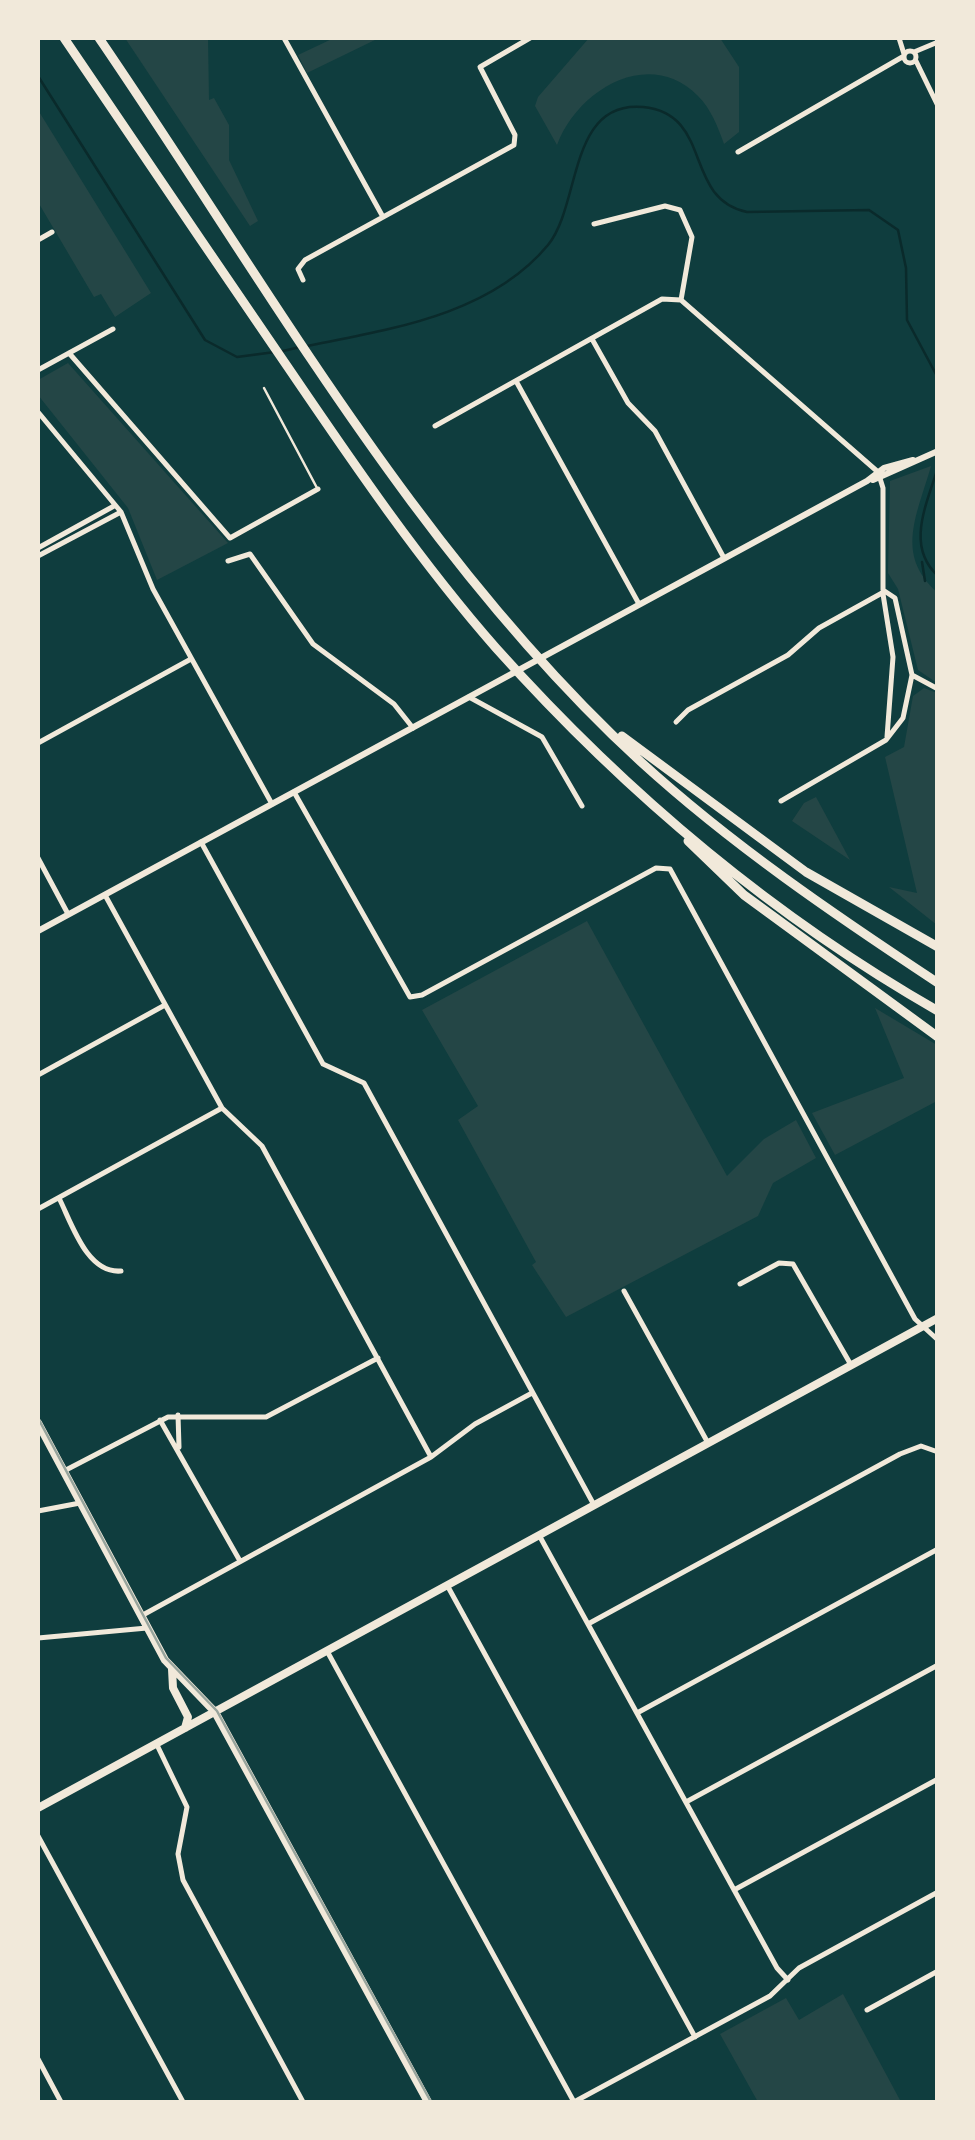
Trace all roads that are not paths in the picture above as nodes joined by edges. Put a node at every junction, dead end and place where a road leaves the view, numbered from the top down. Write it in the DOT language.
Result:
graph roads {
  1 [pos="64,38"];
  2 [pos="98,38"];
  3 [pos="284,38"];
  4 [pos="530,38"];
  5 [pos="938,42"];
  6 [pos="910,57"];
  7 [pos="938,106"];
  8 [pos="738,152"];
  9 [pos="383,217"];
  10 [pos="594,224"];
  11 [pos="52,232"];
  12 [pos="38,240"];
  13 [pos="303,280"];
  14 [pos="680,300"];
  15 [pos="113,330"];
  16 [pos="592,339"];
  17 [pos="69,354"];
  18 [pos="38,370"];
  19 [pos="516,381"];
  20 [pos="264,388"];
  21 [pos="38,412"];
  22 [pos="436,426"];
  23 [pos="938,451"];
  24 [pos="879,475"];
  25 [pos="318,489"];
  26 [pos="114,505"];
  27 [pos="120,512"];
  28 [pos="40,551"];
  29 [pos="725,558"];
  30 [pos="228,562"];
  31 [pos="883,592"];
  32 [pos="640,604"];
  33 [pos="191,659"];
  34 [pos="912,675"];
  35 [pos="938,689"];
  36 [pos="469,697"];
  37 [pos="596,716"];
  38 [pos="676,722"];
  39 [pos="414,728"];
  40 [pos="886,740"];
  41 [pos="38,743"];
  42 [pos="639,790"];
  43 [pos="294,792"];
  44 [pos="781,801"];
  45 [pos="272,804"];
  46 [pos="582,806"];
  47 [pos="201,842"];
  48 [pos="38,858"];
  49 [pos="105,894"];
  50 [pos="68,914"];
  51 [pos="38,931"];
  52 [pos="938,947"];
  53 [pos="938,983"];
  54 [pos="165,1005"];
  55 [pos="938,1012"];
  56 [pos="938,1037"];
  57 [pos="38,1075"];
  58 [pos="222,1108"];
  59 [pos="58,1198"];
  60 [pos="38,1209"];
  61 [pos="121,1271"];
  62 [pos="740,1284"];
  63 [pos="624,1291"];
  64 [pos="938,1318"];
  65 [pos="920,1327"];
  66 [pos="938,1340"];
  67 [pos="378,1358"];
  68 [pos="851,1365"];
  69 [pos="532,1394"];
  70 [pos="178,1415"];
  71 [pos="160,1420"];
  72 [pos="38,1423"];
  73 [pos="708,1443"];
  74 [pos="179,1451"];
  75 [pos="938,1452"];
  76 [pos="431,1457"];
  77 [pos="63,1472"];
  78 [pos="80,1503"];
  79 [pos="594,1505"];
  80 [pos="38,1511"];
  81 [pos="539,1535"];
  82 [pos="938,1549"];
  83 [pos="240,1562"];
  84 [pos="447,1585"];
  85 [pos="141,1616"];
  86 [pos="588,1624"];
  87 [pos="147,1628"];
  88 [pos="38,1638"];
  89 [pos="327,1651"];
  90 [pos="938,1664"];
  91 [pos="172,1669"];
  92 [pos="215,1712"];
  93 [pos="637,1713"];
  94 [pos="185,1728"];
  95 [pos="156,1744"];
  96 [pos="938,1778"];
  97 [pos="686,1802"];
  98 [pos="38,1808"];
  99 [pos="38,1836"];
  100 [pos="734,1890"];
  101 [pos="938,1892"];
  102 [pos="938,1971"];
  103 [pos="788,1980"];
  104 [pos="867,2010"];
  105 [pos="695,2036"];
  106 [pos="38,2059"];
  107 [pos="61,2102"];
  108 [pos="183,2102"];
  109 [pos="302,2102"];
  110 [pos="428,2102"];
  111 [pos="574,2102"];
  1 -- 42 [label="highway"];
  2 -- 37 [label="highway"];
  3 -- 9 [label="street"];
  4 -- 9 [label="street"];
  5 -- 6 [label="street"];
  6 -- 7 [label="street"];
  6 -- 8 [label="street"];
  9 -- 13 [label="street"];
  10 -- 14 [label="street"];
  11 -- 12 [label="street"];
  14 -- 16 [label="street"];
  14 -- 24 [label="street"];
  15 -- 17 [label="street"];
  16 -- 19 [label="street"];
  16 -- 29 [label="street"];
  17 -- 18 [label="street"];
  17 -- 25 [label="street"];
  19 -- 22 [label="street"];
  19 -- 32 [label="street"];
  20 -- 25 [label="lane"];
  21 -- 26 [label="street"];
  23 -- 24 [label="street"];
  24 -- 29 [label="street"];
  24 -- 31 [label="street"];
  26 -- 27 [label="street"];
  26 -- 28 [label="street"];
  27 -- 28 [label="street"];
  27 -- 33 [label="street"];
  29 -- 32 [label="street"];
  30 -- 39 [label="street"];
  31 -- 34 [label="street"];
  31 -- 38 [label="street"];
  31 -- 40 [label="street"];
  32 -- 36 [label="street"];
  33 -- 41 [label="street"];
  33 -- 45 [label="street"];
  34 -- 35 [label="street"];
  34 -- 40 [label="street"];
  36 -- 39 [label="street"];
  36 -- 46 [label="street"];
  37 -- 52 [label="highway"];
  37 -- 53 [label="highway"];
  39 -- 43 [label="street"];
  40 -- 44 [label="street"];
  42 -- 55 [label="highway"];
  42 -- 56 [label="highway"];
  43 -- 45 [label="street"];
  43 -- 65 [label="street"];
  45 -- 47 [label="street"];
  47 -- 49 [label="street"];
  47 -- 69 [label="street"];
  48 -- 50 [label="street"];
  49 -- 50 [label="street"];
  49 -- 54 [label="street"];
  50 -- 51 [label="street"];
  54 -- 57 [label="street"];
  54 -- 58 [label="street"];
  58 -- 59 [label="street"];
  58 -- 67 [label="street"];
  59 -- 60 [label="street"];
  59 -- 61 [label="street"];
  62 -- 68 [label="street"];
  63 -- 73 [label="street"];
  64 -- 65 [label="main road"];
  65 -- 66 [label="street"];
  65 -- 68 [label="main road"];
  67 -- 70 [label="street"];
  67 -- 76 [label="street"];
  68 -- 73 [label="main road"];
  69 -- 76 [label="street"];
  69 -- 79 [label="street"];
  70 -- 71 [label="street"];
  70 -- 74 [label="street"];
  71 -- 74 [label="street"];
  71 -- 77 [label="street"];
  72 -- 77 [label="main road"];
  73 -- 79 [label="main road"];
  74 -- 83 [label="street"];
  75 -- 86 [label="street"];
  76 -- 83 [label="street"];
  77 -- 78 [label="main road"];
  78 -- 80 [label="street"];
  78 -- 85 [label="main road"];
  79 -- 81 [label="main road"];
  81 -- 84 [label="main road"];
  81 -- 86 [label="street"];
  82 -- 93 [label="street"];
  83 -- 85 [label="street"];
  84 -- 89 [label="main road"];
  84 -- 105 [label="street"];
  85 -- 87 [label="main road"];
  86 -- 93 [label="street"];
  87 -- 88 [label="street"];
  87 -- 91 [label="main road"];
  89 -- 92 [label="main road"];
  89 -- 111 [label="street"];
  90 -- 97 [label="street"];
  91 -- 92 [label="main road"];
  91 -- 94 [label="main road"];
  92 -- 94 [label="main road"];
  92 -- 110 [label="main road"];
  93 -- 97 [label="street"];
  94 -- 95 [label="main road"];
  95 -- 98 [label="main road"];
  95 -- 109 [label="street"];
  96 -- 100 [label="street"];
  97 -- 100 [label="street"];
  99 -- 108 [label="street"];
  100 -- 103 [label="street"];
  101 -- 103 [label="street"];
  102 -- 104 [label="street"];
  103 -- 105 [label="street"];
  105 -- 111 [label="street"];
  106 -- 107 [label="street"];
}
